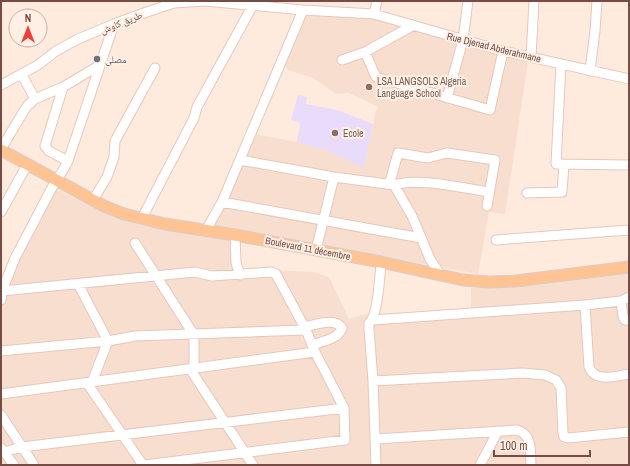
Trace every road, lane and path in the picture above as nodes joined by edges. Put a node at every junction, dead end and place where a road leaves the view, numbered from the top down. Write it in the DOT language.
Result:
graph roads {
  1 [pos="377,1"];
  2 [pos="468,1"];
  3 [pos="534,1"];
  4 [pos="597,1"];
  5 [pos="173,2"];
  6 [pos="253,5"];
  7 [pos="303,10"];
  8 [pos="374,14"];
  9 [pos="114,24"];
  10 [pos="412,26"];
  11 [pos="463,40"];
  12 [pos="503,51"];
  13 [pos="365,52"];
  14 [pos="531,57"];
  15 [pos="342,60"];
  16 [pos="561,64"];
  17 [pos="100,65"];
  18 [pos="155,68"];
  19 [pos="590,71"];
  20 [pos="22,75"];
  21 [pos="629,80"];
  22 [pos="1,85"];
  23 [pos="63,87"];
  24 [pos="447,98"];
  25 [pos="35,99"];
  26 [pos="1,150"];
  27 [pos="240,160"];
  28 [pos="68,161"];
  29 [pos="564,164"];
  30 [pos="27,165"];
  31 [pos="629,165"];
  32 [pos="334,177"];
  33 [pos="56,180"];
  34 [pos="394,185"];
  35 [pos="489,192"];
  36 [pos="527,193"];
  37 [pos="93,200"];
  38 [pos="222,202"];
  39 [pos="487,206"];
  40 [pos="1,212"];
  41 [pos="142,218"];
  42 [pos="324,220"];
  43 [pos="206,230"];
  44 [pos="629,230"];
  45 [pos="236,235"];
  46 [pos="421,238"];
  47 [pos="496,240"];
  48 [pos="135,243"];
  49 [pos="316,250"];
  50 [pos="381,262"];
  51 [pos="629,267"];
  52 [pos="440,274"];
  53 [pos="240,275"];
  54 [pos="157,276"];
  55 [pos="78,284"];
  56 [pos="2,295"];
  57 [pos="625,299"];
  58 [pos="585,305"];
  59 [pos="372,320"];
  60 [pos="629,320"];
  61 [pos="305,329"];
  62 [pos="194,335"];
  63 [pos="108,341"];
  64 [pos="314,349"];
  65 [pos="1,351"];
  66 [pos="192,369"];
  67 [pos="629,374"];
  68 [pos="373,381"];
  69 [pos="89,383"];
  70 [pos="1,394"];
  71 [pos="344,408"];
  72 [pos="1,415"];
  73 [pos="225,423"];
  74 [pos="498,431"];
  75 [pos="629,432"];
  76 [pos="122,436"];
  77 [pos="376,439"];
  78 [pos="22,447"];
  79 [pos="2,450"];
  80 [pos="245,453"];
  81 [pos="14,465"];
  82 [pos="34,465"];
  83 [pos="144,465"];
  84 [pos="253,465"];
  85 [pos="376,465"];
  86 [pos="480,465"];
  87 [pos="531,465"];
  1 -- 8 [label="street"];
  2 -- 11 [label="street"];
  3 -- 14 [label="street"];
  4 -- 19 [label="street"];
  5 -- 6 [label="street, طريق كاوش"];
  5 -- 9 [label="street, طريق كاوش"];
  6 -- 7 [label="street, طريق كاوش"];
  6 -- 41 [label="street"];
  7 -- 8 [label="street, طريق كاوش"];
  7 -- 27 [label="street"];
  8 -- 10 [label="street, Rue Djenad Abderahmane"];
  9 -- 17 [label="street"];
  9 -- 20 [label="street, طريق كاوش"];
  10 -- 11 [label="street, Rue Djenad Abderahmane"];
  10 -- 13 [label="street"];
  11 -- 12 [label="street, Rue Djenad Abderahmane"];
  11 -- 24 [label="street"];
  12 -- 14 [label="street, Rue Djenad Abderahmane"];
  12 -- 24 [label="street"];
  13 -- 15 [label="street"];
  13 -- 24 [label="street"];
  14 -- 16 [label="street, Rue Djenad Abderahmane"];
  16 -- 19 [label="street, Rue Djenad Abderahmane"];
  16 -- 29 [label="street"];
  17 -- 23 [label="street"];
  17 -- 28 [label="street"];
  18 -- 37 [label="street"];
  19 -- 21 [label="street, Rue Djenad Abderahmane"];
  20 -- 22 [label="street, طريق كاوش"];
  20 -- 25 [label="street"];
  23 -- 25 [label="street"];
  23 -- 28 [label="street"];
  25 -- 26 [label="street"];
  26 -- 30 [label="main road, Boulevard 11 décembre"];
  27 -- 32 [label="street"];
  27 -- 38 [label="street"];
  28 -- 33 [label="street"];
  29 -- 31 [label="street"];
  29 -- 36 [label="street"];
  30 -- 33 [label="main road, Boulevard 11 décembre"];
  30 -- 40 [label="street"];
  32 -- 34 [label="street"];
  32 -- 42 [label="street"];
  33 -- 37 [label="main road, Boulevard 11 décembre"];
  33 -- 56 [label="street"];
  34 -- 35 [label="street"];
  34 -- 35 [label="street"];
  34 -- 46 [label="street"];
  35 -- 39 [label="street"];
  37 -- 41 [label="main road, Boulevard 11 décembre"];
  38 -- 42 [label="street"];
  38 -- 43 [label="street"];
  41 -- 43 [label="main road, Boulevard 11 décembre"];
  42 -- 46 [label="street"];
  42 -- 49 [label="street"];
  43 -- 45 [label="main road, Boulevard 11 décembre"];
  44 -- 47 [label="street"];
  45 -- 49 [label="main road, Boulevard 11 décembre"];
  45 -- 53 [label="street"];
  46 -- 52 [label="street"];
  48 -- 54 [label="street"];
  49 -- 50 [label="main road, Boulevard 11 décembre"];
  50 -- 52 [label="main road, Boulevard 11 décembre"];
  50 -- 59 [label="street"];
  51 -- 52 [label="main road, Boulevard 11 décembre"];
  53 -- 54 [label="street"];
  53 -- 61 [label="street"];
  54 -- 55 [label="street"];
  54 -- 62 [label="street"];
  55 -- 56 [label="street"];
  55 -- 63 [label="street"];
  57 -- 58 [label="street"];
  57 -- 60 [label="street"];
  58 -- 59 [label="street"];
  58 -- 67 [label="street"];
  59 -- 68 [label="street"];
  61 -- 62 [label="street"];
  61 -- 64 [label="street"];
  61 -- 64 [label="street"];
  62 -- 63 [label="street"];
  62 -- 66 [label="street"];
  63 -- 65 [label="street"];
  63 -- 69 [label="street"];
  64 -- 66 [label="street"];
  64 -- 71 [label="street"];
  66 -- 69 [label="street"];
  66 -- 73 [label="street"];
  68 -- 75 [label="street"];
  68 -- 77 [label="street"];
  69 -- 70 [label="street"];
  69 -- 76 [label="street"];
  71 -- 73 [label="street"];
  71 -- 80 [label="street"];
  72 -- 78 [label="street"];
  73 -- 76 [label="street"];
  73 -- 80 [label="street"];
  74 -- 77 [label="street"];
  74 -- 86 [label="street"];
  74 -- 87 [label="street"];
  76 -- 78 [label="street"];
  76 -- 83 [label="street"];
  77 -- 85 [label="street"];
  78 -- 79 [label="street"];
  78 -- 82 [label="street"];
  79 -- 81 [label="street"];
  80 -- 83 [label="street"];
  80 -- 84 [label="street"];
}
